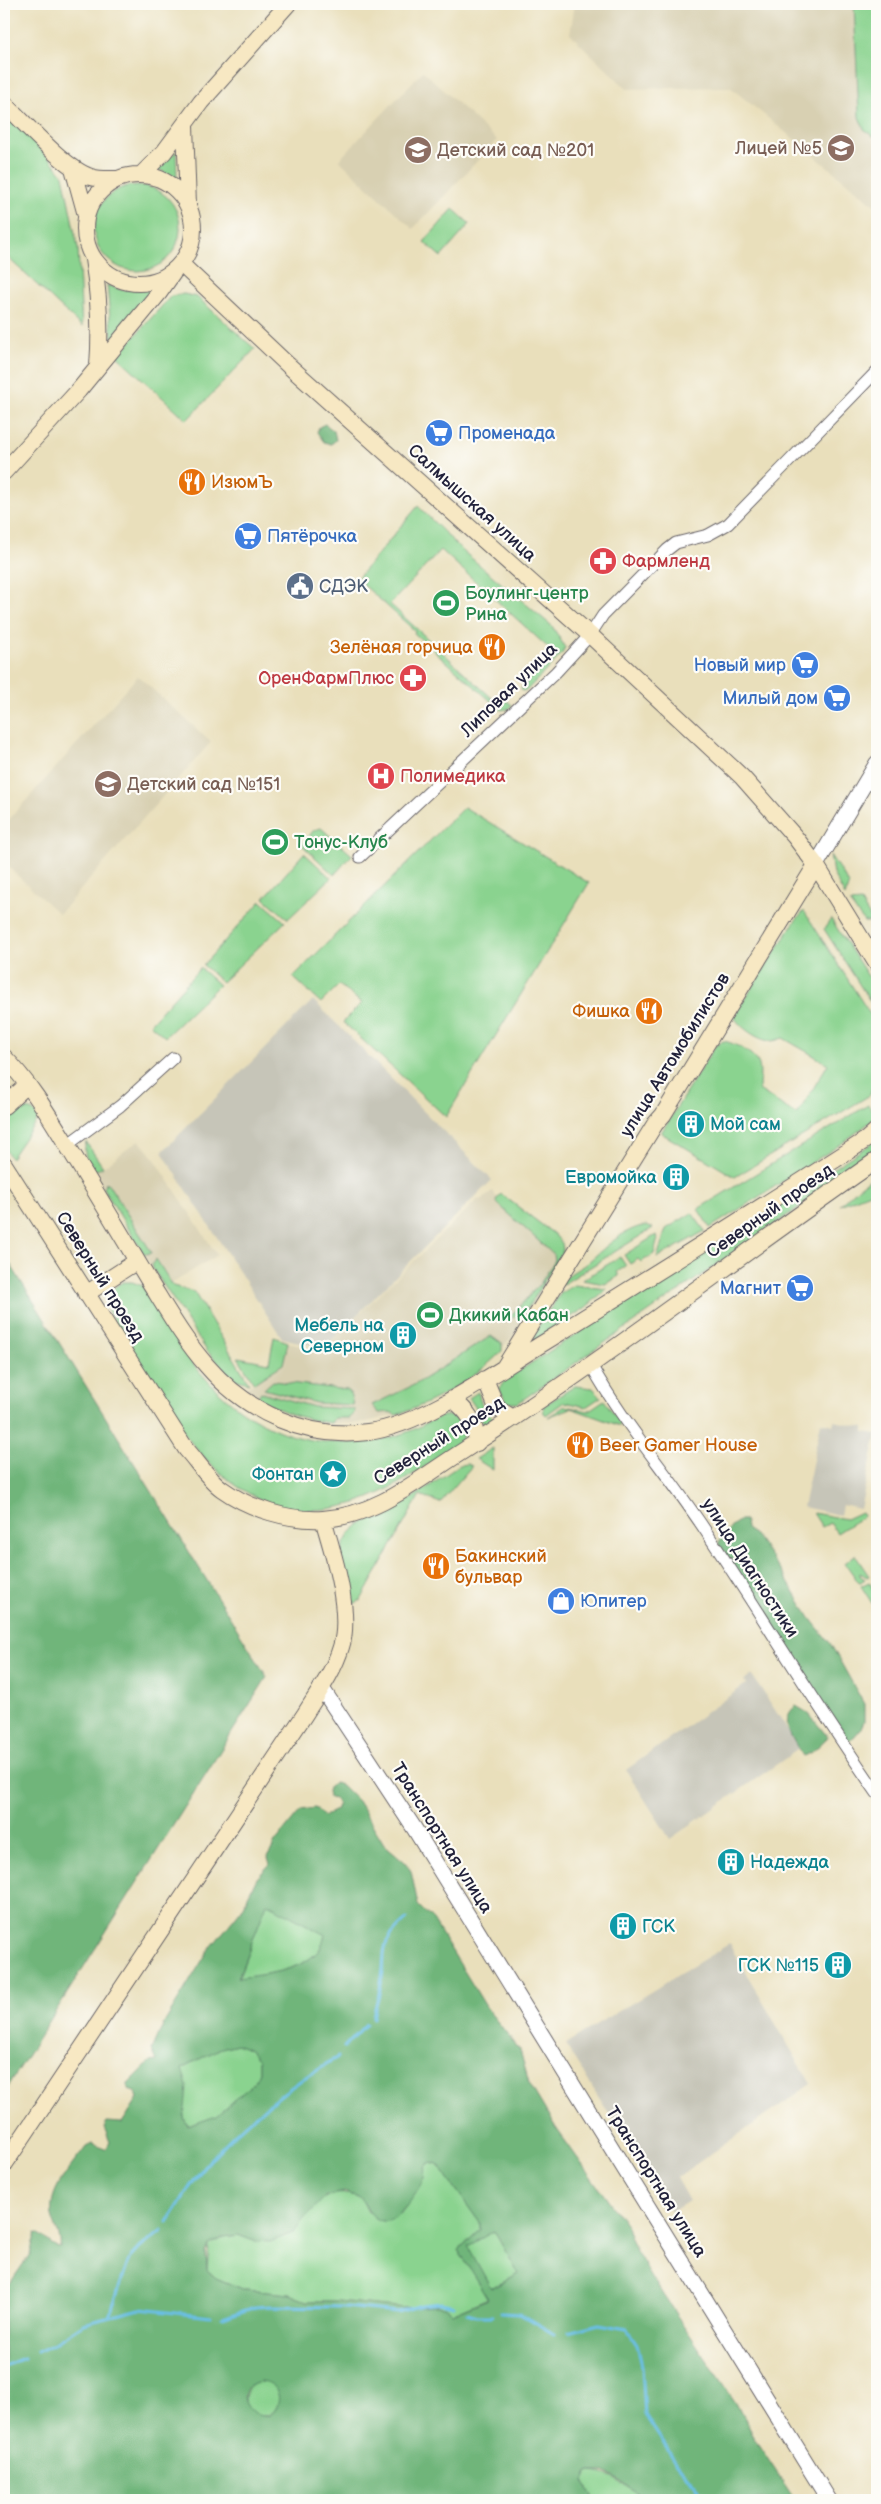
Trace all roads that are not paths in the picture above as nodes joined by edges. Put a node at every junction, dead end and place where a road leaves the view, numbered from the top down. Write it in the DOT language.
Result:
graph roads {
  1 [pos="288,4"];
  2 [pos="4,103"];
  3 [pos="185,126"];
  4 [pos="73,168"];
  5 [pos="141,174"];
  6 [pos="118,179"];
  7 [pos="188,204"];
  8 [pos="86,215"];
  9 [pos="93,259"];
  10 [pos="178,267"];
  11 [pos="98,366"];
  12 [pos="877,371"];
  13 [pos="4,472"];
  14 [pos="590,635"];
  15 [pos="877,763"];
  16 [pos="360,857"];
  17 [pos="816,865"];
  18 [pos="877,964"];
  19 [pos="4,1057"];
  20 [pos="173,1058"];
  21 [pos="27,1085"];
  22 [pos="4,1106"];
  23 [pos="877,1130"];
  24 [pos="67,1145"];
  25 [pos="877,1160"];
  26 [pos="4,1164"];
  27 [pos="137,1261"];
  28 [pos="86,1294"];
  29 [pos="591,1365"];
  30 [pos="505,1366"];
  31 [pos="486,1379"];
  32 [pos="452,1399"];
  33 [pos="513,1418"];
  34 [pos="477,1443"];
  35 [pos="323,1519"];
  36 [pos="321,1687"];
  37 [pos="877,1793"];
  38 [pos="4,2165"];
  39 [pos="830,2500"];
  1 -- 3 [label="main road"];
  2 -- 4 [label="main road"];
  3 -- 5 [label="main road"];
  3 -- 7 [label="main road"];
  4 -- 6 [label="main road"];
  4 -- 8 [label="main road"];
  5 -- 6 [label="main road"];
  5 -- 7 [label="main road"];
  6 -- 8 [label="main road"];
  7 -- 10 [label="main road"];
  8 -- 9 [label="main road"];
  9 -- 10 [label="main road"];
  9 -- 11 [label="main road"];
  10 -- 11 [label="main road"];
  10 -- 14 [label="main road, Салмышская улица"];
  11 -- 13 [label="main road"];
  12 -- 14 [label="street, Липовая улица"];
  14 -- 16 [label="street, Липовая улица"];
  14 -- 17 [label="main road, Салмышская улица"];
  15 -- 17 [label="street, улица Автомобилистов"];
  17 -- 18 [label="main road, Салмышская улица"];
  17 -- 30 [label="main road, улица Автомобилистов"];
  19 -- 21 [label="main road, Северный проезд"];
  20 -- 24 [label="street"];
  21 -- 22 [label="main road"];
  21 -- 24 [label="main road, Северный проезд"];
  23 -- 30 [label="main road, Северный проезд"];
  24 -- 27 [label="main road, Северный проезд"];
  25 -- 29 [label="main road, Северный проезд"];
  26 -- 28 [label="main road, Северный проезд"];
  27 -- 28 [label="main road"];
  27 -- 32 [label="main road, Северный проезд"];
  28 -- 35 [label="main road, Северный проезд"];
  29 -- 33 [label="main road, Северный проезд"];
  29 -- 37 [label="street, улица Диагностики"];
  30 -- 31 [label="main road, Северный проезд"];
  31 -- 32 [label="main road, Северный проезд"];
  31 -- 33 [label="main road"];
  32 -- 34 [label="main road"];
  33 -- 34 [label="main road, Северный проезд"];
  34 -- 35 [label="main road, Северный проезд"];
  35 -- 36 [label="main road"];
  36 -- 38 [label="main road"];
  36 -- 39 [label="street, Транспортная улица"];
}
